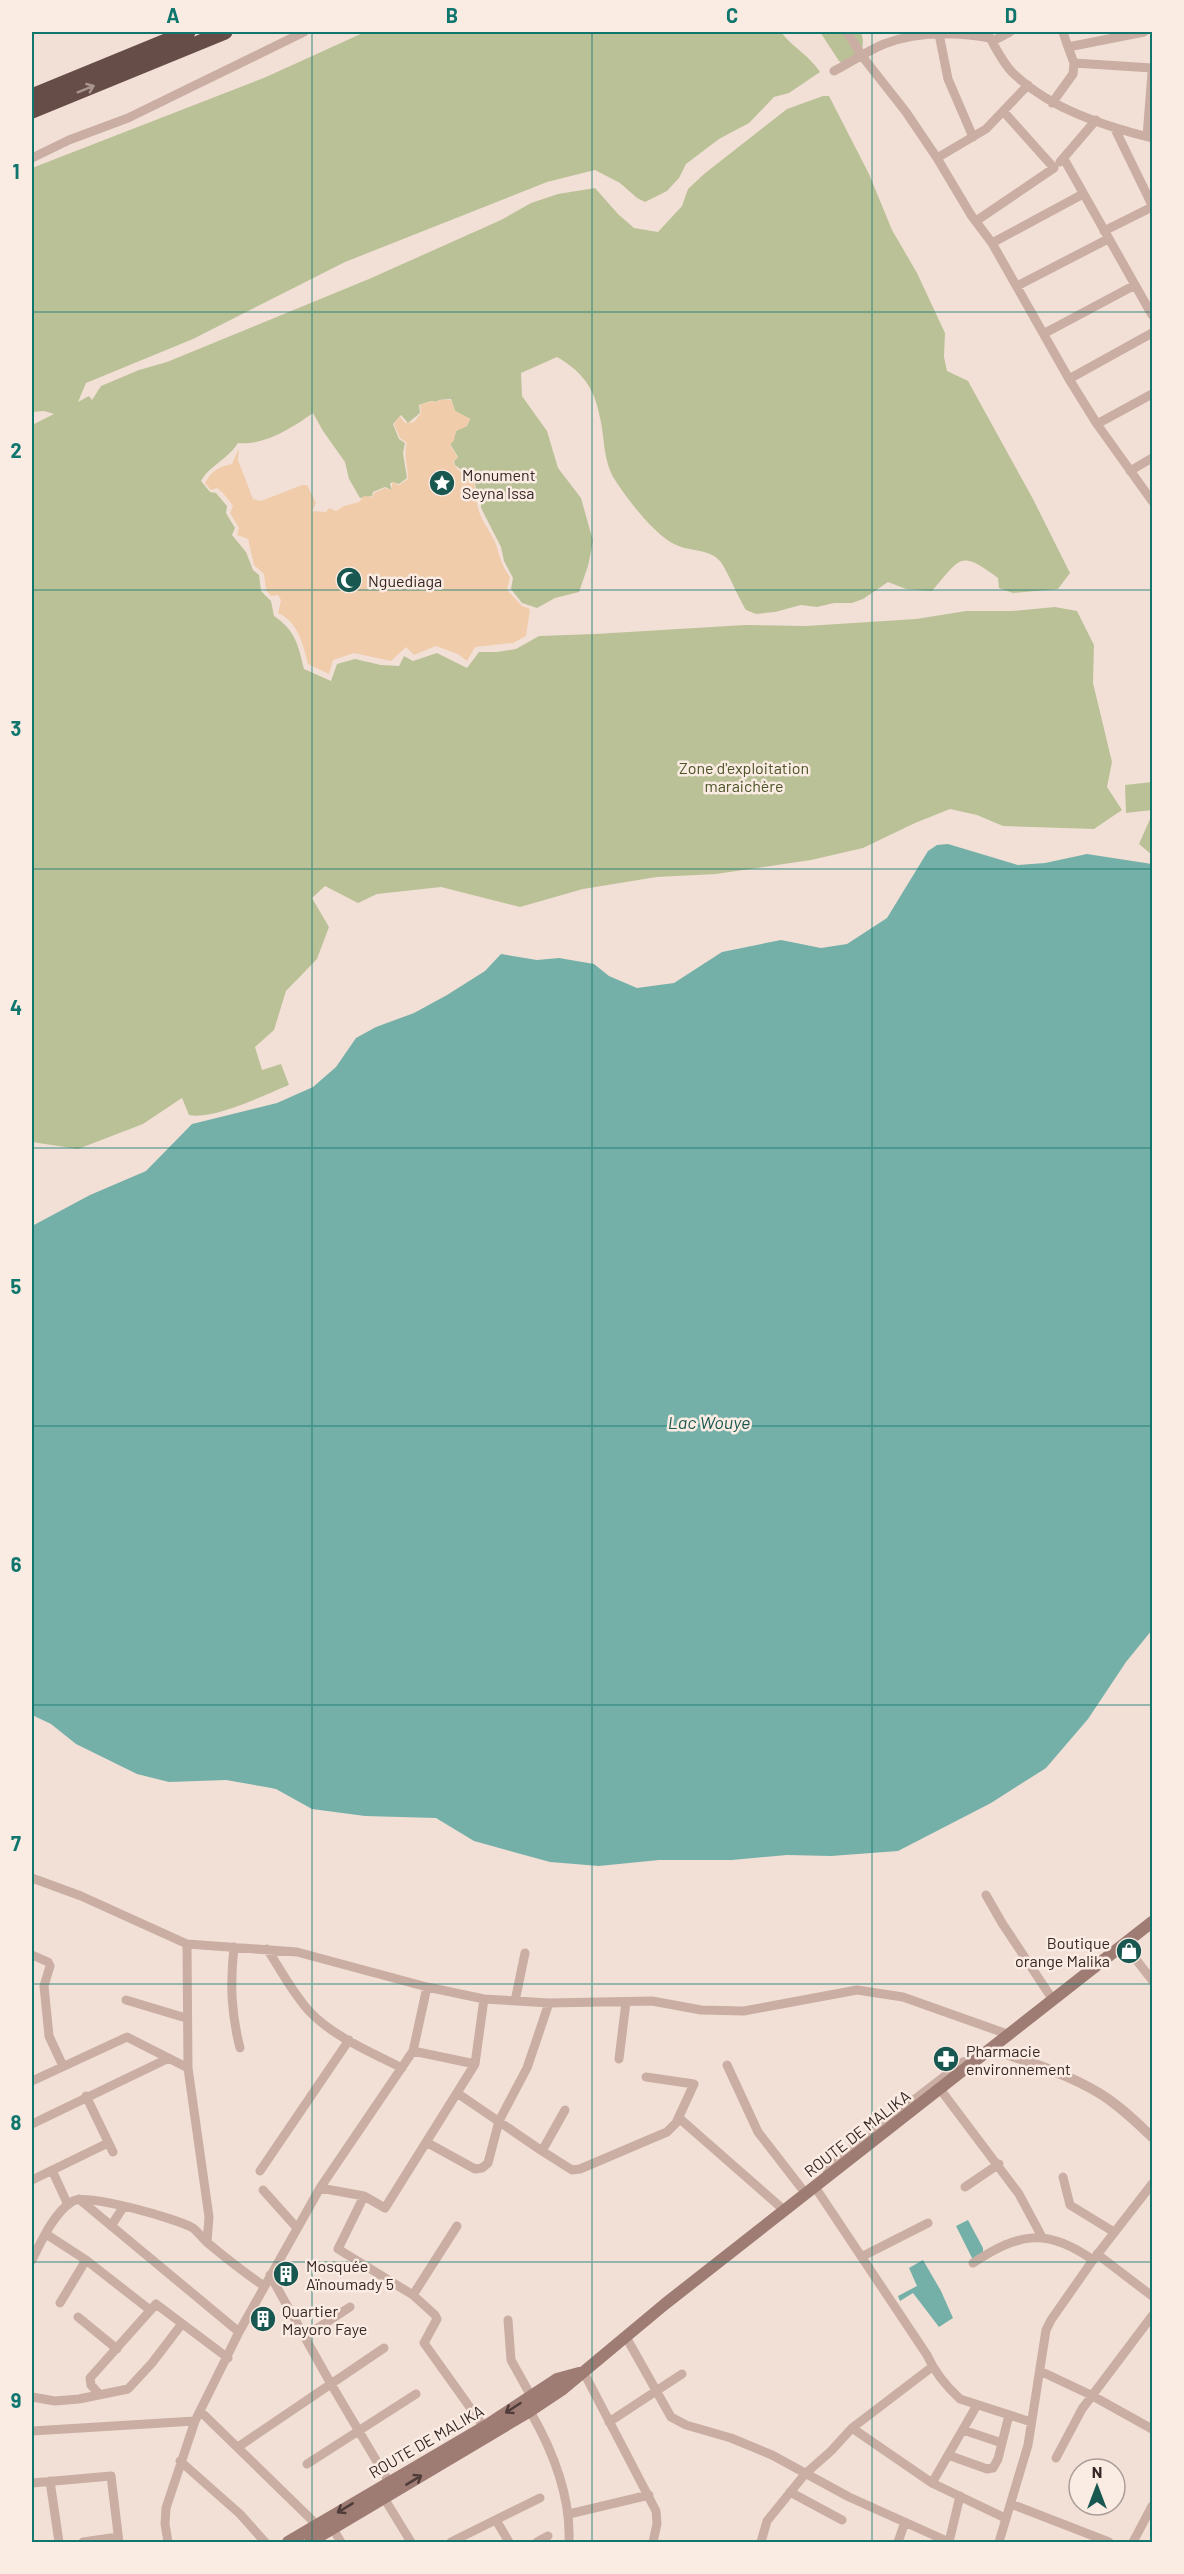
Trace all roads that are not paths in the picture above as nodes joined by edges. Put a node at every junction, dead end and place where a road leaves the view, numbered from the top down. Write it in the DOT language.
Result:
graph roads {
  1 [pos="188,32"];
  2 [pos="225,32"];
  3 [pos="304,32"];
  4 [pos="847,32"];
  5 [pos="1010,32"];
  6 [pos="1063,32"];
  7 [pos="1144,32"];
  8 [pos="939,34"];
  9 [pos="990,37"];
  10 [pos="1068,47"];
  11 [pos="861,56"];
  12 [pos="1074,63"];
  13 [pos="1152,68"];
  14 [pos="834,71"];
  15 [pos="1152,74"];
  16 [pos="1028,85"];
  17 [pos="32,96"];
  18 [pos="1052,103"];
  19 [pos="32,111"];
  20 [pos="1003,111"];
  21 [pos="1096,120"];
  22 [pos="1114,127"];
  23 [pos="973,136"];
  24 [pos="1150,137"];
  25 [pos="32,158"];
  26 [pos="937,158"];
  27 [pos="1064,159"];
  28 [pos="1054,168"];
  29 [pos="1083,194"];
  30 [pos="1152,206"];
  31 [pos="976,221"];
  32 [pos="1106,235"];
  33 [pos="992,243"];
  34 [pos="1135,285"];
  35 [pos="1017,286"];
  36 [pos="1152,315"];
  37 [pos="1044,333"];
  38 [pos="1152,333"];
  39 [pos="1069,379"];
  40 [pos="1152,394"];
  41 [pos="1097,424"];
  42 [pos="1152,458"];
  43 [pos="1130,471"];
  44 [pos="1152,501"];
  45 [pos="32,1878"];
  46 [pos="986,1895"];
  47 [pos="1152,1922"];
  48 [pos="187,1944"];
  49 [pos="1124,1944"];
  50 [pos="234,1947"];
  51 [pos="267,1949"];
  52 [pos="525,1953"];
  53 [pos="32,1955"];
  54 [pos="1152,1980"];
  55 [pos="427,1987"];
  56 [pos="484,1999"];
  57 [pos="126,2000"];
  58 [pos="1053,2000"];
  59 [pos="515,2001"];
  60 [pos="626,2002"];
  61 [pos="549,2003"];
  62 [pos="186,2018"];
  63 [pos="1010,2035"];
  64 [pos="349,2040"];
  65 [pos="240,2048"];
  66 [pos="992,2049"];
  67 [pos="413,2051"];
  68 [pos="169,2058"];
  69 [pos="619,2059"];
  70 [pos="978,2060"];
  71 [pos="475,2064"];
  72 [pos="727,2065"];
  73 [pos="63,2066"];
  74 [pos="188,2068"];
  75 [pos="402,2068"];
  76 [pos="645,2078"];
  77 [pos="32,2081"];
  78 [pos="940,2089"];
  79 [pos="457,2093"];
  80 [pos="86,2096"];
  81 [pos="565,2110"];
  82 [pos="678,2118"];
  83 [pos="499,2121"];
  84 [pos="32,2124"];
  85 [pos="1152,2138"];
  86 [pos="426,2142"];
  87 [pos="108,2143"];
  88 [pos="542,2151"];
  89 [pos="113,2152"];
  90 [pos="999,2164"];
  91 [pos="52,2170"];
  92 [pos="260,2171"];
  93 [pos="828,2177"];
  94 [pos="1064,2177"];
  95 [pos="32,2180"];
  96 [pos="1152,2184"];
  97 [pos="965,2187"];
  98 [pos="320,2188"];
  99 [pos="262,2190"];
  100 [pos="810,2191"];
  101 [pos="364,2196"];
  102 [pos="79,2199"];
  103 [pos="69,2205"];
  104 [pos="124,2206"];
  105 [pos="785,2211"];
  106 [pos="928,2223"];
  107 [pos="111,2226"];
  108 [pos="457,2226"];
  109 [pos="297,2228"];
  110 [pos="1114,2232"];
  111 [pos="46,2234"];
  112 [pos="1042,2237"];
  113 [pos="207,2242"];
  114 [pos="863,2256"];
  115 [pos="1095,2257"];
  116 [pos="32,2260"];
  117 [pos="86,2260"];
  118 [pos="973,2264"];
  119 [pos="270,2275"];
  120 [pos="264,2286"];
  121 [pos="414,2295"];
  122 [pos="1152,2296"];
  123 [pos="60,2303"];
  124 [pos="350,2307"];
  125 [pos="150,2310"];
  126 [pos="1152,2316"];
  127 [pos="78,2317"];
  128 [pos="508,2320"];
  129 [pos="182,2325"];
  130 [pos="239,2332"];
  131 [pos="304,2337"];
  132 [pos="626,2337"];
  133 [pos="384,2348"];
  134 [pos="117,2349"];
  135 [pos="228,2358"];
  136 [pos="932,2367"];
  137 [pos="583,2371"];
  138 [pos="1040,2372"];
  139 [pos="682,2373"];
  140 [pos="331,2384"];
  141 [pos="656,2392"];
  142 [pos="99,2394"];
  143 [pos="416,2394"];
  144 [pos="1091,2395"];
  145 [pos="531,2396"];
  146 [pos="32,2397"];
  147 [pos="977,2405"];
  148 [pos="200,2411"];
  149 [pos="530,2411"];
  150 [pos="1009,2415"];
  151 [pos="195,2421"];
  152 [pos="609,2422"];
  153 [pos="1031,2422"];
  154 [pos="484,2427"];
  155 [pos="852,2428"];
  156 [pos="1152,2429"];
  157 [pos="358,2430"];
  158 [pos="963,2430"];
  159 [pos="32,2431"];
  160 [pos="1002,2443"];
  161 [pos="238,2447"];
  162 [pos="948,2455"];
  163 [pos="1056,2458"];
  164 [pos="180,2461"];
  165 [pos="307,2464"];
  166 [pos="806,2474"];
  167 [pos="50,2481"];
  168 [pos="389,2482"];
  169 [pos="32,2483"];
  170 [pos="932,2483"];
  171 [pos="790,2492"];
  172 [pos="649,2495"];
  173 [pos="960,2496"];
  174 [pos="384,2498"];
  175 [pos="540,2498"];
  176 [pos="1011,2504"];
  177 [pos="1152,2506"];
  178 [pos="569,2514"];
  179 [pos="1005,2518"];
  180 [pos="496,2520"];
  181 [pos="842,2520"];
  182 [pos="905,2522"];
  183 [pos="316,2525"];
  184 [pos="333,2529"];
  185 [pos="548,2536"];
  186 [pos="470,2538"];
  187 [pos="119,2540"];
  188 [pos="59,2542"];
  189 [pos="83,2542"];
  190 [pos="168,2542"];
  191 [pos="265,2542"];
  192 [pos="288,2542"];
  193 [pos="310,2542"];
  194 [pos="341,2542"];
  195 [pos="411,2542"];
  196 [pos="451,2542"];
  197 [pos="509,2542"];
  198 [pos="537,2542"];
  199 [pos="569,2542"];
  200 [pos="653,2542"];
  201 [pos="761,2542"];
  202 [pos="898,2542"];
  203 [pos="949,2542"];
  204 [pos="999,2542"];
  205 [pos="1109,2542"];
  206 [pos="1132,2542"];
  1 -- 17 [label="highway"];
  19 -- 2 [label="highway, one-way"];
  3 -- 25 [label="street"];
  4 -- 11 [label="street"];
  5 -- 9 [label="street"];
  6 -- 10 [label="street"];
  7 -- 10 [label="street"];
  8 -- 9 [label="street"];
  8 -- 11 [label="street"];
  8 -- 23 [label="street"];
  9 -- 16 [label="street"];
  10 -- 12 [label="street"];
  11 -- 14 [label="street"];
  11 -- 26 [label="street"];
  12 -- 13 [label="street"];
  12 -- 18 [label="street"];
  15 -- 24 [label="street"];
  16 -- 18 [label="street"];
  16 -- 20 [label="street"];
  18 -- 21 [label="street"];
  20 -- 23 [label="street"];
  20 -- 28 [label="street"];
  21 -- 22 [label="street"];
  21 -- 27 [label="street"];
  22 -- 24 [label="street"];
  22 -- 30 [label="street"];
  23 -- 26 [label="street"];
  26 -- 31 [label="street"];
  27 -- 28 [label="street"];
  27 -- 29 [label="street"];
  28 -- 31 [label="street"];
  29 -- 32 [label="street"];
  29 -- 33 [label="street"];
  30 -- 32 [label="street"];
  31 -- 33 [label="street"];
  32 -- 34 [label="street"];
  32 -- 35 [label="street"];
  33 -- 35 [label="street"];
  34 -- 36 [label="street"];
  34 -- 37 [label="street"];
  35 -- 37 [label="street"];
  37 -- 39 [label="street"];
  38 -- 39 [label="street"];
  39 -- 41 [label="street"];
  40 -- 41 [label="street"];
  41 -- 43 [label="street"];
  42 -- 43 [label="street"];
  43 -- 44 [label="street"];
  45 -- 48 [label="street"];
  46 -- 58 [label="street"];
  47 -- 49 [label="main road, ROUTE DE MALIKA"];
  48 -- 50 [label="street"];
  48 -- 62 [label="street"];
  49 -- 54 [label="street"];
  49 -- 58 [label="main road, ROUTE DE MALIKA"];
  50 -- 51 [label="street"];
  50 -- 65 [label="street"];
  51 -- 55 [label="street"];
  51 -- 64 [label="street"];
  52 -- 59 [label="street"];
  53 -- 73 [label="street"];
  55 -- 56 [label="street"];
  55 -- 67 [label="street"];
  56 -- 59 [label="street"];
  56 -- 71 [label="street"];
  57 -- 62 [label="street"];
  58 -- 63 [label="main road, ROUTE DE MALIKA"];
  59 -- 61 [label="street"];
  60 -- 61 [label="street"];
  60 -- 63 [label="street"];
  60 -- 69 [label="street"];
  61 -- 83 [label="street"];
  62 -- 74 [label="street"];
  63 -- 66 [label="main road, ROUTE DE MALIKA"];
  64 -- 75 [label="street"];
  64 -- 92 [label="street"];
  66 -- 70 [label="main road, ROUTE DE MALIKA"];
  66 -- 85 [label="street"];
  67 -- 71 [label="street"];
  67 -- 75 [label="street"];
  68 -- 73 [label="street"];
  68 -- 74 [label="street"];
  68 -- 80 [label="street"];
  70 -- 78 [label="main road, ROUTE DE MALIKA"];
  70 -- 93 [label="street"];
  71 -- 79 [label="street"];
  72 -- 100 [label="street"];
  73 -- 77 [label="street"];
  74 -- 113 [label="street"];
  75 -- 98 [label="street"];
  76 -- 82 [label="street"];
  78 -- 90 [label="street"];
  78 -- 93 [label="main road, ROUTE DE MALIKA"];
  79 -- 83 [label="street"];
  79 -- 86 [label="street"];
  80 -- 84 [label="street"];
  80 -- 87 [label="street"];
  81 -- 88 [label="street"];
  82 -- 88 [label="street"];
  82 -- 105 [label="street"];
  83 -- 86 [label="street"];
  83 -- 88 [label="street"];
  86 -- 101 [label="street"];
  87 -- 89 [label="street"];
  87 -- 91 [label="street"];
  90 -- 97 [label="street"];
  90 -- 112 [label="street"];
  91 -- 95 [label="street"];
  91 -- 103 [label="street"];
  93 -- 100 [label="main road, ROUTE DE MALIKA"];
  94 -- 110 [label="street"];
  96 -- 110 [label="street"];
  98 -- 101 [label="street"];
  98 -- 109 [label="street"];
  99 -- 109 [label="street"];
  100 -- 105 [label="main road, ROUTE DE MALIKA"];
  100 -- 114 [label="street"];
  101 -- 121 [label="street"];
  102 -- 103 [label="street"];
  102 -- 104 [label="street"];
  102 -- 107 [label="street"];
  103 -- 111 [label="street"];
  104 -- 107 [label="street"];
  104 -- 113 [label="street"];
  105 -- 132 [label="main road, ROUTE DE MALIKA"];
  106 -- 114 [label="street"];
  107 -- 130 [label="street"];
  108 -- 121 [label="street"];
  109 -- 119 [label="street"];
  110 -- 115 [label="street"];
  111 -- 116 [label="street"];
  111 -- 117 [label="street"];
  112 -- 115 [label="street"];
  112 -- 118 [label="street"];
  113 -- 120 [label="street"];
  114 -- 136 [label="street"];
  115 -- 122 [label="street"];
  115 -- 138 [label="street"];
  117 -- 123 [label="street"];
  117 -- 125 [label="street"];
  119 -- 120 [label="street"];
  119 -- 131 [label="street"];
  120 -- 130 [label="street"];
  121 -- 154 [label="street"];
  124 -- 131 [label="street"];
  125 -- 129 [label="street"];
  125 -- 134 [label="street"];
  126 -- 144 [label="street"];
  127 -- 134 [label="street"];
  128 -- 145 [label="street"];
  129 -- 135 [label="street"];
  129 -- 142 [label="street"];
  130 -- 135 [label="street"];
  131 -- 140 [label="street"];
  132 -- 137 [label="main road, ROUTE DE MALIKA"];
  132 -- 141 [label="street"];
  133 -- 140 [label="street"];
  134 -- 142 [label="street"];
  135 -- 148 [label="street"];
  136 -- 147 [label="street"];
  136 -- 155 [label="street"];
  137 -- 145 [label="main road, ROUTE DE MALIKA"];
  137 -- 149 [label="main road, ROUTE DE MALIKA"];
  137 -- 152 [label="street"];
  138 -- 144 [label="street"];
  138 -- 153 [label="street"];
  139 -- 141 [label="street"];
  140 -- 157 [label="street"];
  140 -- 161 [label="street"];
  141 -- 152 [label="street"];
  141 -- 166 [label="street"];
  142 -- 146 [label="street"];
  143 -- 157 [label="street"];
  144 -- 156 [label="street"];
  144 -- 163 [label="street"];
  145 -- 154 [label="main road, ROUTE DE MALIKA, one-way"];
  147 -- 150 [label="street"];
  147 -- 158 [label="street"];
  148 -- 151 [label="street"];
  148 -- 161 [label="street"];
  174 -- 149 [label="main road, ROUTE DE MALIKA, one-way"];
  149 -- 178 [label="street"];
  150 -- 153 [label="street"];
  150 -- 160 [label="street"];
  151 -- 159 [label="street"];
  151 -- 164 [label="street"];
  152 -- 172 [label="street"];
  153 -- 176 [label="street"];
  154 -- 168 [label="main road, ROUTE DE MALIKA"];
  155 -- 166 [label="street"];
  155 -- 170 [label="street"];
  157 -- 165 [label="street"];
  157 -- 168 [label="street"];
  158 -- 160 [label="street"];
  158 -- 162 [label="street"];
  160 -- 162 [label="street"];
  161 -- 183 [label="street"];
  162 -- 170 [label="street"];
  164 -- 190 [label="street"];
  164 -- 191 [label="street"];
  166 -- 171 [label="street"];
  166 -- 182 [label="street"];
  167 -- 169 [label="street"];
  167 -- 187 [label="street"];
  167 -- 188 [label="street"];
  168 -- 183 [label="main road, ROUTE DE MALIKA, one-way"];
  170 -- 173 [label="street"];
  171 -- 181 [label="street"];
  171 -- 201 [label="street"];
  172 -- 178 [label="street"];
  172 -- 200 [label="street"];
  173 -- 179 [label="street"];
  173 -- 203 [label="street"];
  174 -- 184 [label="main road, ROUTE DE MALIKA"];
  174 -- 195 [label="street"];
  175 -- 180 [label="street"];
  176 -- 179 [label="street"];
  176 -- 205 [label="street"];
  177 -- 206 [label="street"];
  178 -- 199 [label="street"];
  179 -- 204 [label="street"];
  180 -- 186 [label="street"];
  180 -- 197 [label="street"];
  182 -- 202 [label="street"];
  182 -- 203 [label="street"];
  183 -- 192 [label="main road, ROUTE DE MALIKA"];
  184 -- 193 [label="main road, ROUTE DE MALIKA"];
  184 -- 194 [label="street"];
  185 -- 198 [label="street"];
  186 -- 196 [label="street"];
  187 -- 189 [label="street"];
}
